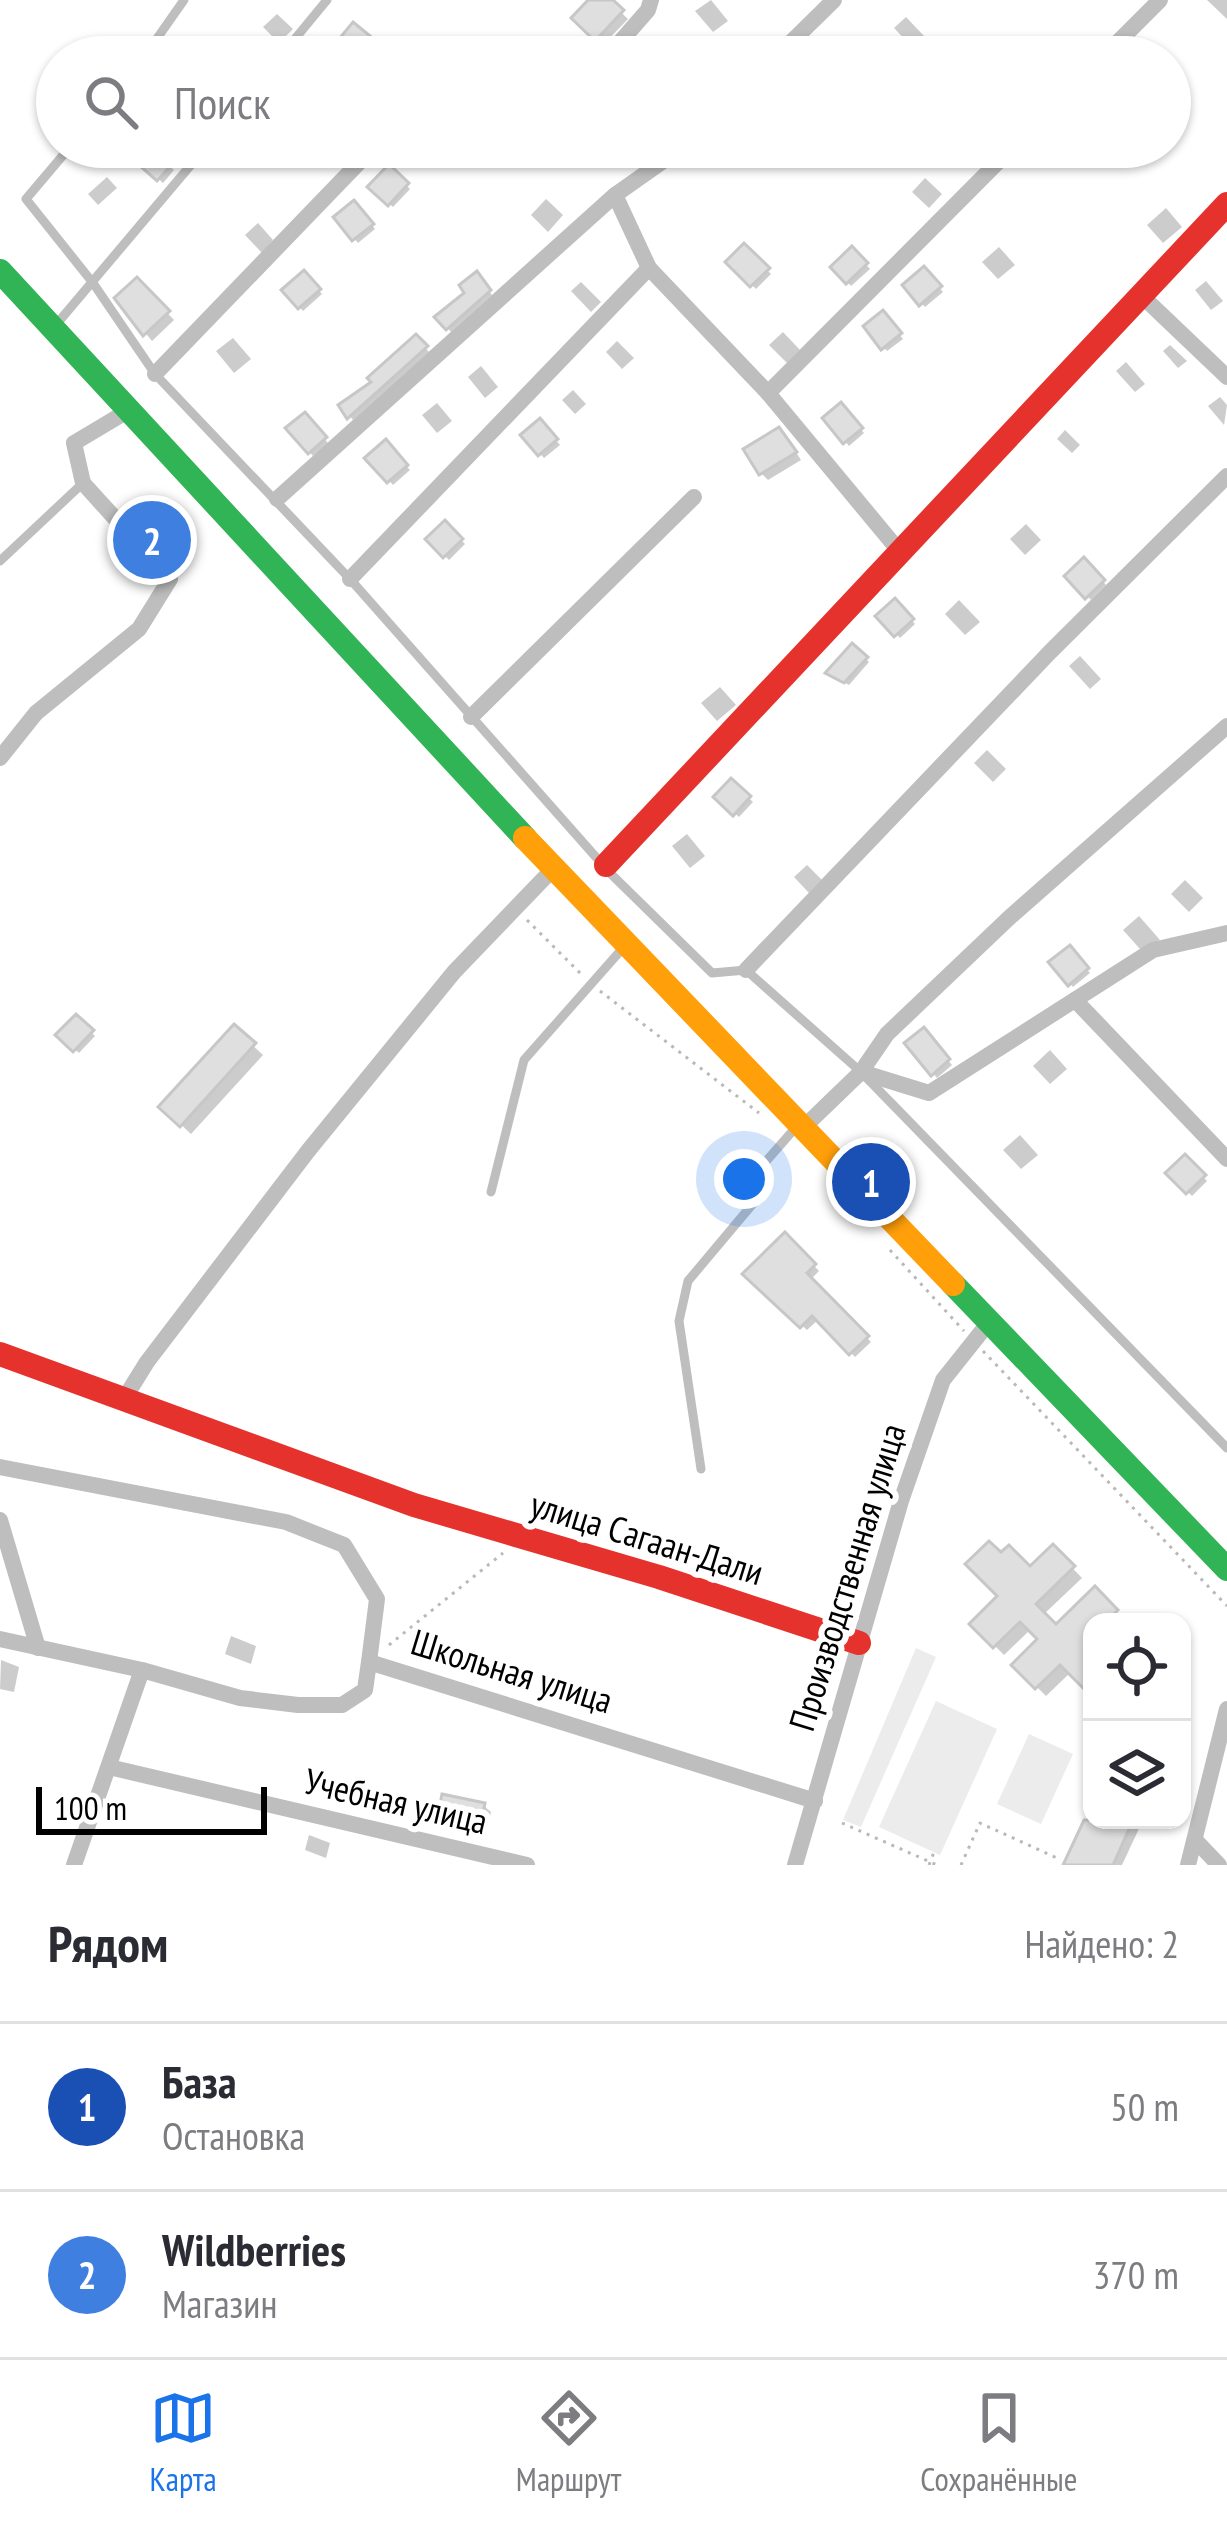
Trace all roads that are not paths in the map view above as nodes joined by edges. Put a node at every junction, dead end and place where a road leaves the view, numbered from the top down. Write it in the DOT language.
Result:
graph roads {
  1 [pos="184,0"];
  2 [pos="327,0"];
  3 [pos="651,0"];
  4 [pos="834,0"];
  5 [pos="1160,0"];
  6 [pos="159,36"];
  7 [pos="297,36"];
  8 [pos="626,36"];
  9 [pos="797,36"];
  10 [pos="1124,36"];
  11 [pos="52,168"];
  12 [pos="189,168"];
  13 [pos="354,168"];
  14 [pos="653,168"];
  15 [pos="992,168"];
  16 [pos="615,195"];
  17 [pos="1227,204"];
  18 [pos="649,268"];
  19 [pos="2,277"];
  20 [pos="93,283"];
  21 [pos="1142,296"];
  22 [pos="53,328"];
  23 [pos="155,374"];
  24 [pos="1227,377"];
  25 [pos="768,393"];
  26 [pos="130,410"];
  27 [pos="1227,476"];
  28 [pos="83,483"];
  29 [pos="694,497"];
  30 [pos="277,499"];
  31 [pos="900,552"];
  32 [pos="0,561"];
  33 [pos="350,579"];
  34 [pos="471,717"];
  35 [pos="1227,726"];
  36 [pos="0,758"];
  37 [pos="606,865"];
  38 [pos="553,869"];
  39 [pos="1227,933"];
  40 [pos="626,944"];
  41 [pos="746,970"];
  42 [pos="1075,1000"];
  43 [pos="861,1072"];
  44 [pos="798,1129"];
  45 [pos="1227,1159"];
  46 [pos="491,1192"];
  47 [pos="981,1331"];
  48 [pos="0,1354"];
  49 [pos="124,1399"];
  50 [pos="1227,1448"];
  51 [pos="0,1467"];
  52 [pos="700,1469"];
  53 [pos="0,1520"];
  54 [pos="1227,1569"];
  55 [pos="0,1640"];
  56 [pos="859,1643"];
  57 [pos="38,1648"];
  58 [pos="369,1662"];
  59 [pos="142,1670"];
  60 [pos="1227,1709"];
  61 [pos="109,1767"];
  62 [pos="815,1801"];
  63 [pos="1196,1842"];
  64 [pos="74,1865"];
  65 [pos="527,1865"];
  66 [pos="795,1865"];
  67 [pos="1188,1865"];
  68 [pos="1219,1865"];
  1 -- 6 [label="lane"];
  2 -- 7 [label="lane"];
  3 -- 8 [label="street"];
  4 -- 9 [label="street"];
  5 -- 10 [label="street"];
  11 -- 20 [label="lane"];
  12 -- 20 [label="lane"];
  13 -- 23 [label="street"];
  14 -- 16 [label="street"];
  15 -- 25 [label="street"];
  16 -- 18 [label="street"];
  16 -- 30 [label="street"];
  17 -- 21 [label="street"];
  18 -- 25 [label="street"];
  18 -- 33 [label="street"];
  19 -- 22 [label="street"];
  20 -- 22 [label="lane"];
  20 -- 23 [label="lane"];
  21 -- 24 [label="street"];
  21 -- 31 [label="street"];
  22 -- 26 [label="street"];
  23 -- 30 [label="lane"];
  25 -- 31 [label="street"];
  26 -- 28 [label="street"];
  26 -- 38 [label="street"];
  27 -- 41 [label="street"];
  28 -- 32 [label="lane"];
  28 -- 36 [label="street"];
  29 -- 34 [label="street"];
  30 -- 33 [label="lane"];
  31 -- 37 [label="street"];
  33 -- 34 [label="lane"];
  34 -- 37 [label="lane"];
  35 -- 43 [label="street"];
  37 -- 41 [label="lane"];
  38 -- 40 [label="street"];
  38 -- 49 [label="street"];
  39 -- 42 [label="street"];
  40 -- 44 [label="street"];
  40 -- 46 [label="lane"];
  41 -- 43 [label="lane"];
  42 -- 43 [label="street"];
  42 -- 45 [label="street"];
  43 -- 44 [label="street"];
  43 -- 50 [label="lane"];
  44 -- 47 [label="street"];
  44 -- 52 [label="lane"];
  47 -- 54 [label="street"];
  47 -- 56 [label="street, Производственная улица"];
  48 -- 49 [label="street, улица Сагаан-Дали"];
  49 -- 56 [label="street, улица Сагаан-Дали"];
  51 -- 58 [label="street"];
  53 -- 57 [label="street"];
  55 -- 57 [label="street, Школьная улица"];
  56 -- 62 [label="street, Производственная улица"];
  57 -- 59 [label="street, Школьная улица"];
  58 -- 59 [label="street, Школьная улица"];
  58 -- 62 [label="street, Школьная улица"];
  59 -- 61 [label="street"];
  60 -- 63 [label="street"];
  61 -- 64 [label="street"];
  61 -- 65 [label="street, Учебная улица"];
  62 -- 66 [label="street, Производственная улица"];
  63 -- 67 [label="street"];
  63 -- 68 [label="street"];
}
